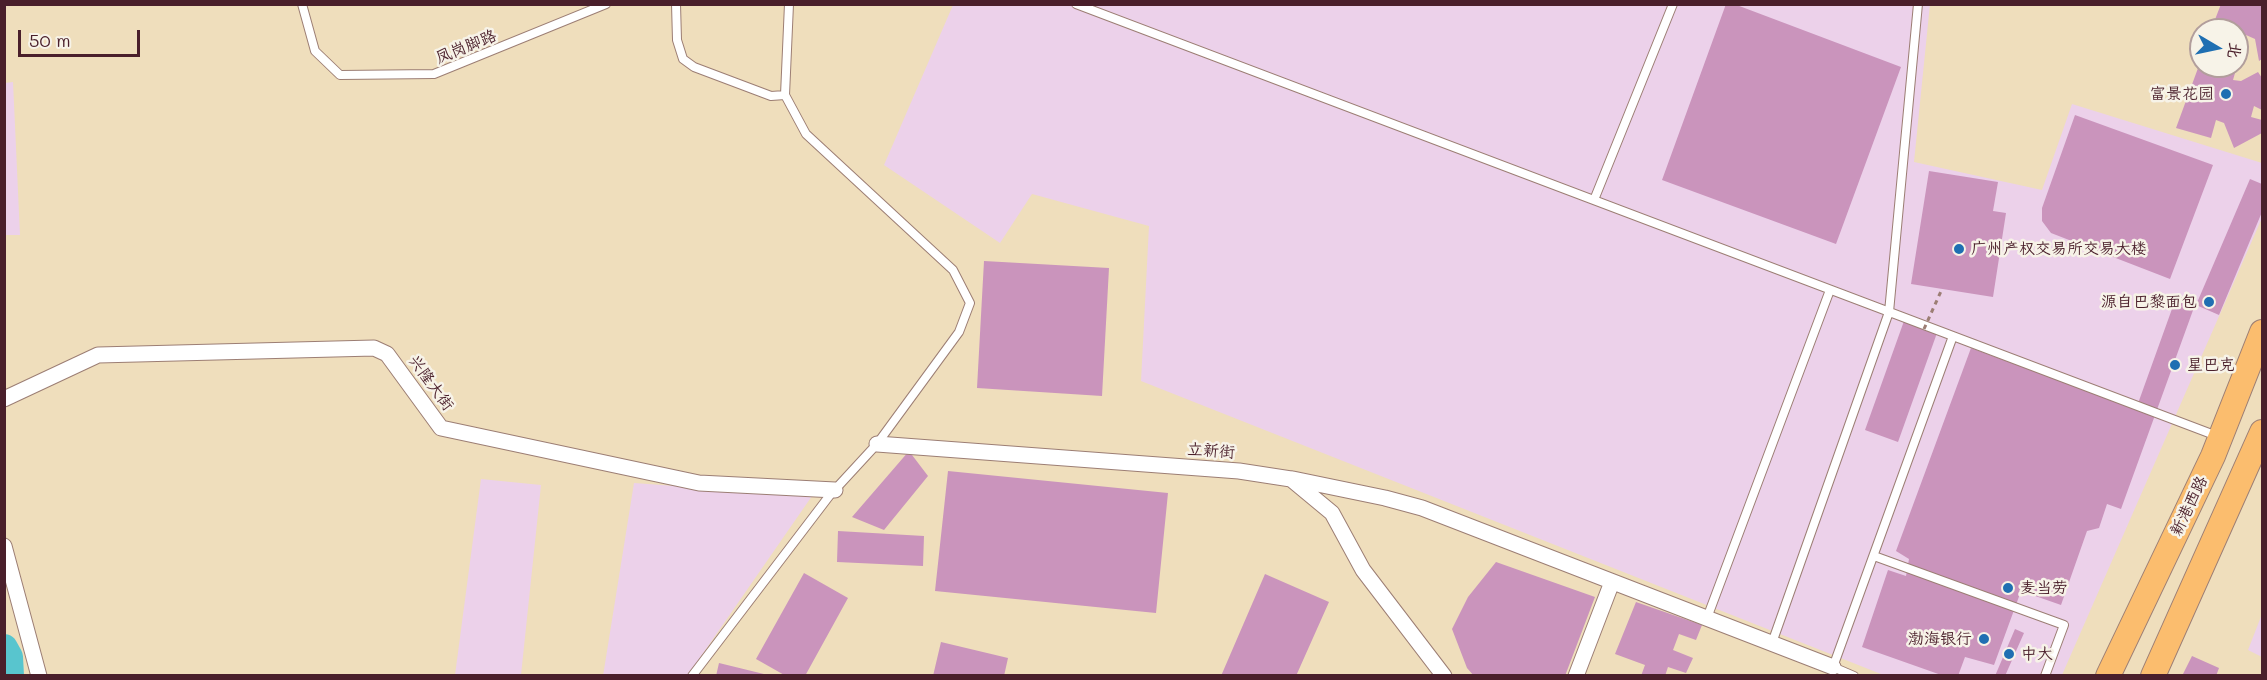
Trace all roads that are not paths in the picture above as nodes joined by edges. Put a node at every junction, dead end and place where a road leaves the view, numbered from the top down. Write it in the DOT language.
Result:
graph roads {
  1 [pos="302,4"];
  2 [pos="606,4"];
  3 [pos="676,4"];
  4 [pos="789,4"];
  5 [pos="1076,4"];
  6 [pos="1673,4"];
  7 [pos="1918,4"];
  8 [pos="785,95"];
  9 [pos="1594,200"];
  10 [pos="1830,290"];
  11 [pos="1889,312"];
  12 [pos="2262,332"];
  13 [pos="1953,336"];
  14 [pos="4,399"];
  15 [pos="2262,436"];
  16 [pos="2221,438"];
  17 [pos="877,444"];
  18 [pos="1291,479"];
  19 [pos="835,489"];
  20 [pos="4,546"];
  21 [pos="1874,556"];
  22 [pos="1612,582"];
  23 [pos="1707,618"];
  24 [pos="1772,643"];
  25 [pos="1833,667"];
  26 [pos="39,675"];
  27 [pos="692,675"];
  28 [pos="1444,675"];
  29 [pos="1576,675"];
  30 [pos="1854,675"];
  31 [pos="2045,675"];
  32 [pos="2108,675"];
  33 [pos="2153,675"];
  1 -- 2 [label="lane, 凤岗脚路"];
  3 -- 8 [label="lane"];
  4 -- 8 [label="lane"];
  5 -- 9 [label="lane"];
  6 -- 9 [label="lane"];
  7 -- 11 [label="lane"];
  8 -- 17 [label="lane"];
  9 -- 10 [label="lane"];
  10 -- 11 [label="lane"];
  10 -- 23 [label="lane"];
  11 -- 13 [label="lane"];
  11 -- 24 [label="lane"];
  12 -- 16 [label="main road, 新港西路"];
  13 -- 16 [label="lane"];
  13 -- 21 [label="lane"];
  14 -- 19 [label="street, 兴隆大街"];
  15 -- 33 [label="main road"];
  16 -- 32 [label="main road, 新港西路"];
  17 -- 18 [label="street, 立新街"];
  17 -- 19 [label="lane"];
  18 -- 22 [label="street, 立新街"];
  18 -- 28 [label="street"];
  19 -- 27 [label="lane"];
  20 -- 26 [label="street"];
  21 -- 25 [label="lane"];
  21 -- 31 [label="lane"];
  22 -- 23 [label="street, 立新街"];
  22 -- 29 [label="street"];
  23 -- 24 [label="street, 立新街"];
  24 -- 25 [label="street, 立新街"];
  25 -- 30 [label="lane"];
}
